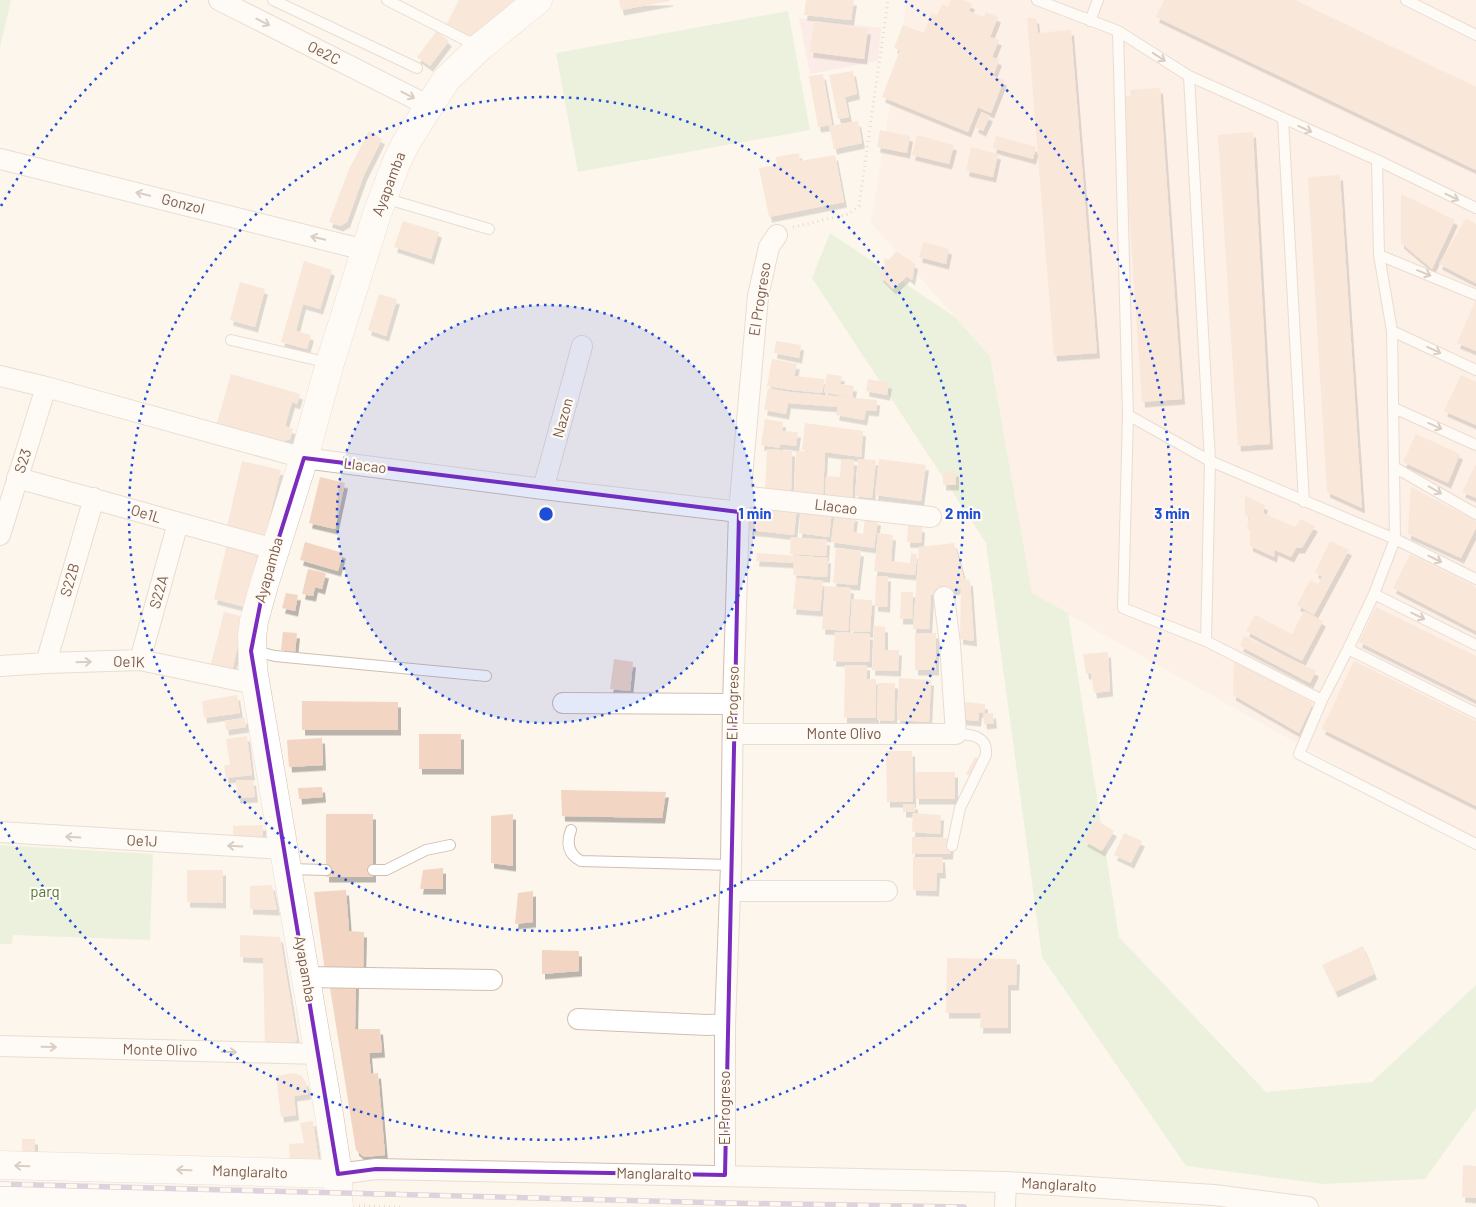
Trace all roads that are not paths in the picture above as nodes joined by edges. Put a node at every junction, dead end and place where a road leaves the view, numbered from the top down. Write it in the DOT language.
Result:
graph roads {
  1 [pos="219,0"];
  2 [pos="273,0"];
  3 [pos="387,0"];
  4 [pos="538,0"];
  5 [pos="1037,0"];
  6 [pos="1098,0"];
  7 [pos="1406,0"];
  8 [pos="1090,21"];
  9 [pos="1118,31"];
  10 [pos="1476,35"];
  11 [pos="480,47"];
  12 [pos="417,68"];
  13 [pos="1189,76"];
  14 [pos="429,106"];
  15 [pos="1283,119"];
  16 [pos="0,159"];
  17 [pos="1377,160"];
  18 [pos="383,198"];
  19 [pos="1476,208"];
  20 [pos="489,229"];
  21 [pos="777,235"];
  22 [pos="366,250"];
  23 [pos="1379,255"];
  24 [pos="1476,295"];
  25 [pos="1392,331"];
  26 [pos="231,340"];
  27 [pos="582,346"];
  28 [pos="330,363"];
  29 [pos="1476,370"];
  30 [pos="0,376"];
  31 [pos="46,387"];
  32 [pos="1394,408"];
  33 [pos="1128,415"];
  34 [pos="1476,445"];
  35 [pos="304,458"];
  36 [pos="1210,461"];
  37 [pos="1394,467"];
  38 [pos="17,478"];
  39 [pos="543,489"];
  40 [pos="94,498"];
  41 [pos="1304,502"];
  42 [pos="740,504"];
  43 [pos="1476,514"];
  44 [pos="931,518"];
  45 [pos="178,524"];
  46 [pos="0,535"];
  47 [pos="1395,539"];
  48 [pos="275,549"];
  49 [pos="1476,579"];
  50 [pos="1374,594"];
  51 [pos="944,597"];
  52 [pos="1206,641"];
  53 [pos="1476,645"];
  54 [pos="1348,649"];
  55 [pos="251,651"];
  56 [pos="140,660"];
  57 [pos="46,663"];
  58 [pos="0,666"];
  59 [pos="486,676"];
  60 [pos="255,684"];
  61 [pos="1322,700"];
  62 [pos="563,703"];
  63 [pos="733,704"];
  64 [pos="1476,713"];
  65 [pos="732,734"];
  66 [pos="956,734"];
  67 [pos="571,830"];
  68 [pos="0,832"];
  69 [pos="1476,844"];
  70 [pos="450,845"];
  71 [pos="952,846"];
  72 [pos="286,859"];
  73 [pos="732,865"];
  74 [pos="326,870"];
  75 [pos="373,870"];
  76 [pos="731,891"];
  77 [pos="887,891"];
  78 [pos="306,976"];
  79 [pos="492,980"];
  80 [pos="578,1019"];
  81 [pos="725,1024"];
  82 [pos="0,1046"];
  83 [pos="319,1054"];
  84 [pos="0,1165"];
  85 [pos="338,1174"];
  86 [pos="725,1175"];
  87 [pos="1006,1182"];
  88 [pos="0,1197"];
  89 [pos="33,1202"];
  90 [pos="338,1206"];
  91 [pos="1005,1207"];
  92 [pos="1308,1207"];
  1 -- 14 [label="street, Oe2C, one-way"];
  2 -- 12 [label="lane"];
  3 -- 11 [label="lane"];
  4 -- 11 [label="main road, Ayapamba"];
  5 -- 8 [label="lane"];
  6 -- 8 [label="lane"];
  7 -- 10 [label="lane"];
  8 -- 9 [label="lane"];
  9 -- 13 [label="lane, one-way"];
  9 -- 33 [label="lane"];
  11 -- 14 [label="main road, Ayapamba"];
  13 -- 15 [label="lane"];
  13 -- 36 [label="lane"];
  14 -- 18 [label="main road, Ayapamba"];
  15 -- 17 [label="lane, one-way"];
  15 -- 41 [label="lane"];
  22 -- 16 [label="street, Gonzol, one-way"];
  17 -- 19 [label="lane, one-way"];
  17 -- 23 [label="lane"];
  18 -- 20 [label="lane"];
  18 -- 22 [label="main road, Ayapamba"];
  21 -- 42 [label="street, El Progreso"];
  22 -- 28 [label="main road, Ayapamba"];
  23 -- 24 [label="lane, one-way"];
  23 -- 25 [label="lane"];
  25 -- 29 [label="lane, one-way"];
  25 -- 32 [label="lane"];
  26 -- 28 [label="lane"];
  27 -- 39 [label="street, Nazon"];
  28 -- 35 [label="main road, Ayapamba"];
  30 -- 31 [label="street, Llacao"];
  31 -- 35 [label="street, Llacao"];
  31 -- 38 [label="street, S23"];
  32 -- 34 [label="lane, one-way"];
  32 -- 37 [label="lane"];
  33 -- 36 [label="lane"];
  33 -- 52 [label="lane"];
  35 -- 39 [label="street, Llacao"];
  35 -- 48 [label="main road, Ayapamba"];
  36 -- 41 [label="lane"];
  36 -- 52 [label="lane"];
  37 -- 43 [label="lane, one-way"];
  37 -- 47 [label="lane"];
  38 -- 40 [label="street, Oe1L"];
  38 -- 46 [label="street, S23"];
  39 -- 42 [label="street, Llacao"];
  40 -- 45 [label="street, Oe1L"];
  40 -- 57 [label="street, S22B"];
  41 -- 47 [label="lane"];
  42 -- 44 [label="street, Llacao"];
  42 -- 63 [label="street, El Progreso"];
  45 -- 48 [label="street, Oe1L"];
  45 -- 56 [label="street, S22A"];
  47 -- 49 [label="lane, one-way"];
  47 -- 50 [label="lane"];
  48 -- 55 [label="main road, Ayapamba"];
  50 -- 53 [label="lane, one-way"];
  50 -- 54 [label="lane"];
  51 -- 66 [label="street"];
  52 -- 61 [label="lane"];
  54 -- 61 [label="lane"];
  54 -- 64 [label="lane"];
  55 -- 59 [label="lane"];
  55 -- 60 [label="main road, Ayapamba"];
  57 -- 56 [label="street, Oe1K, one-way"];
  56 -- 60 [label="street, Oe1K"];
  57 -- 58 [label="street, Oe1K"];
  60 -- 72 [label="main road, Ayapamba"];
  61 -- 69 [label="lane"];
  62 -- 63 [label="street"];
  63 -- 65 [label="street, El Progreso"];
  65 -- 66 [label="street, Monte Olivo"];
  65 -- 73 [label="street, El Progreso"];
  66 -- 71 [label="lane"];
  67 -- 73 [label="lane"];
  72 -- 68 [label="street, Oe1J, one-way"];
  70 -- 75 [label="lane"];
  72 -- 74 [label="lane"];
  72 -- 78 [label="main road, Ayapamba"];
  73 -- 76 [label="street, El Progreso"];
  76 -- 77 [label="street"];
  76 -- 81 [label="street, El Progreso"];
  78 -- 79 [label="street"];
  78 -- 83 [label="main road, Ayapamba"];
  80 -- 81 [label="street"];
  81 -- 86 [label="street, El Progreso"];
  82 -- 83 [label="street, Monte Olivo, one-way"];
  83 -- 85 [label="main road, Ayapamba"];
  85 -- 84 [label="main road, Manglaralto, one-way"];
  85 -- 86 [label="street, Manglaralto"];
  85 -- 90 [label="main road, Ayapamba"];
  86 -- 87 [label="street, Manglaralto"];
  87 -- 91 [label="street"];
  87 -- 92 [label="street, Manglaralto"];
  88 -- 89 [label="main road, Manglaralto"];
  89 -- 90 [label="main road, Manglaralto"];
}
